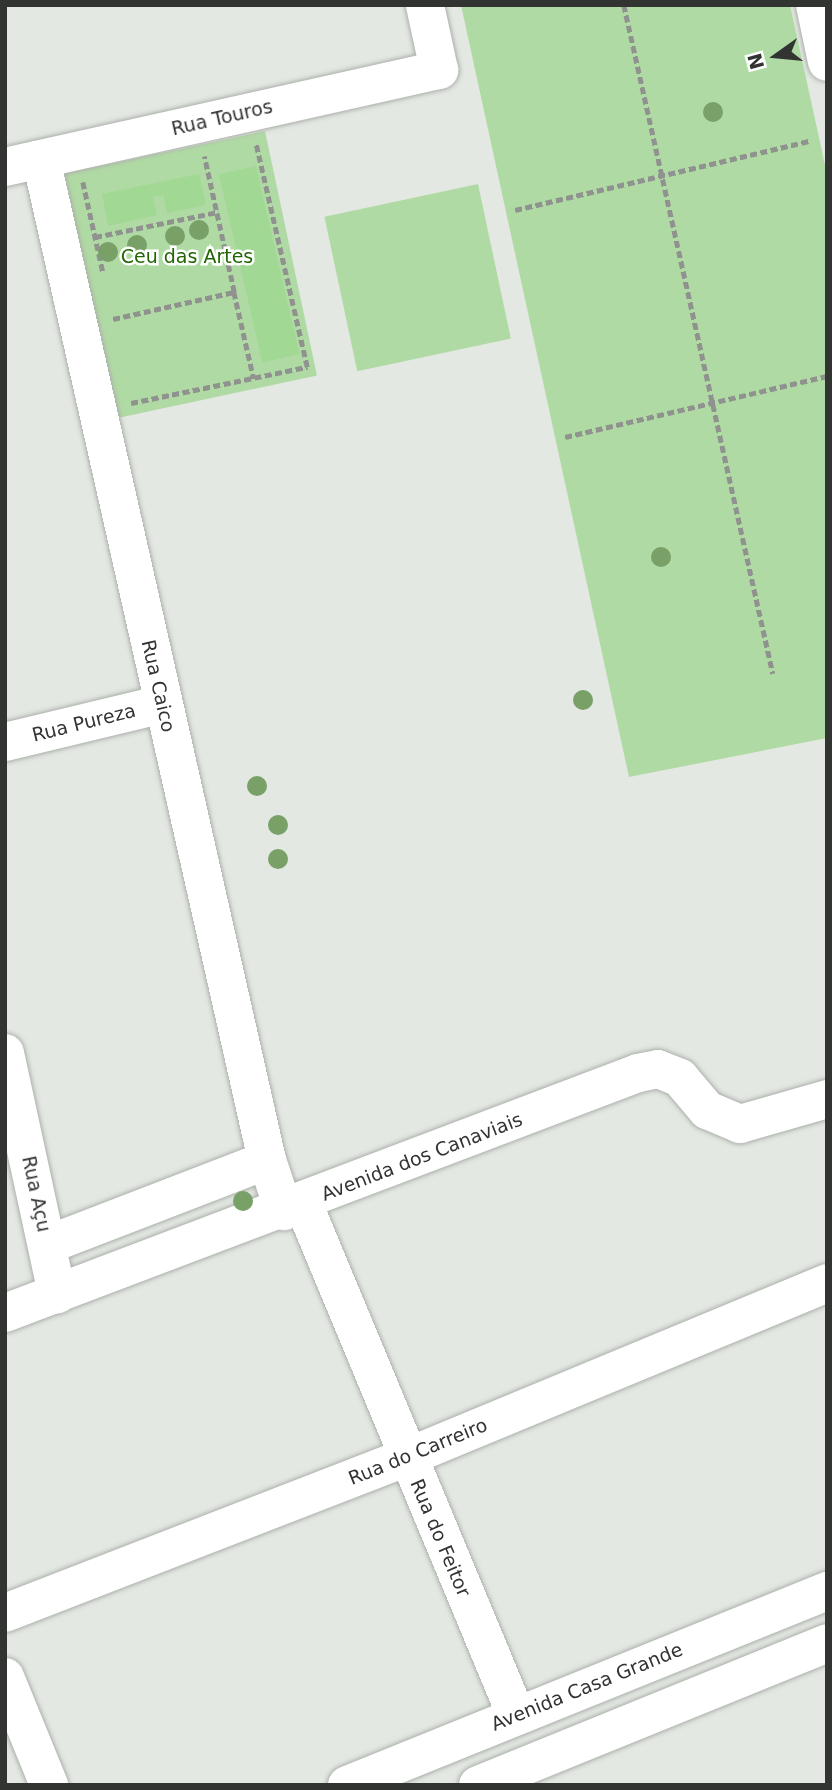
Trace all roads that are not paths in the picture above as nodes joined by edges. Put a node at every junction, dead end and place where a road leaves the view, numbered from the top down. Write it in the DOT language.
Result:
graph roads {
  1 [pos="425,5"];
  2 [pos="815,5"];
  3 [pos="827,62"];
  4 [pos="23,163"];
  5 [pos="163,704"];
  6 [pos="5,742"];
  7 [pos="5,1053"];
  8 [pos="827,1099"];
  9 [pos="267,1160"];
  10 [pos="294,1207"];
  11 [pos="47,1245"];
  12 [pos="827,1283"];
  13 [pos="57,1294"];
  14 [pos="5,1313"];
  15 [pos="405,1458"];
  16 [pos="827,1591"];
  17 [pos="5,1613"];
  18 [pos="827,1643"];
  19 [pos="5,1676"];
  20 [pos="516,1716"];
  21 [pos="389,1777"];
  22 [pos="49,1785"];
  23 [pos="347,1785"];
  24 [pos="478,1785"];
  1 -- 4 [label="street, Rua Touros"];
  2 -- 3 [label="street"];
  4 -- 5 [label="street, Rua Caico"];
  5 -- 6 [label="street, Rua Pureza"];
  5 -- 9 [label="street, Rua Caico"];
  7 -- 11 [label="street, Rua Açu"];
  8 -- 10 [label="street, Avenida dos Canaviais"];
  9 -- 10 [label="street, Rua Caico"];
  9 -- 11 [label="street"];
  10 -- 13 [label="street, Avenida dos Canaviais"];
  10 -- 15 [label="street, Rua do Feitor"];
  11 -- 13 [label="street, Rua Açu"];
  12 -- 15 [label="street, Rua do Carreiro"];
  13 -- 14 [label="street, Avenida dos Canaviais"];
  15 -- 17 [label="street, Rua do Carreiro"];
  15 -- 20 [label="street, Rua do Feitor"];
  16 -- 20 [label="street, Avenida Casa Grande"];
  18 -- 24 [label="street"];
  19 -- 22 [label="street"];
  20 -- 21 [label="street, Avenida Casa Grande"];
  21 -- 23 [label="street, Avenida Casa Grande"];
}
